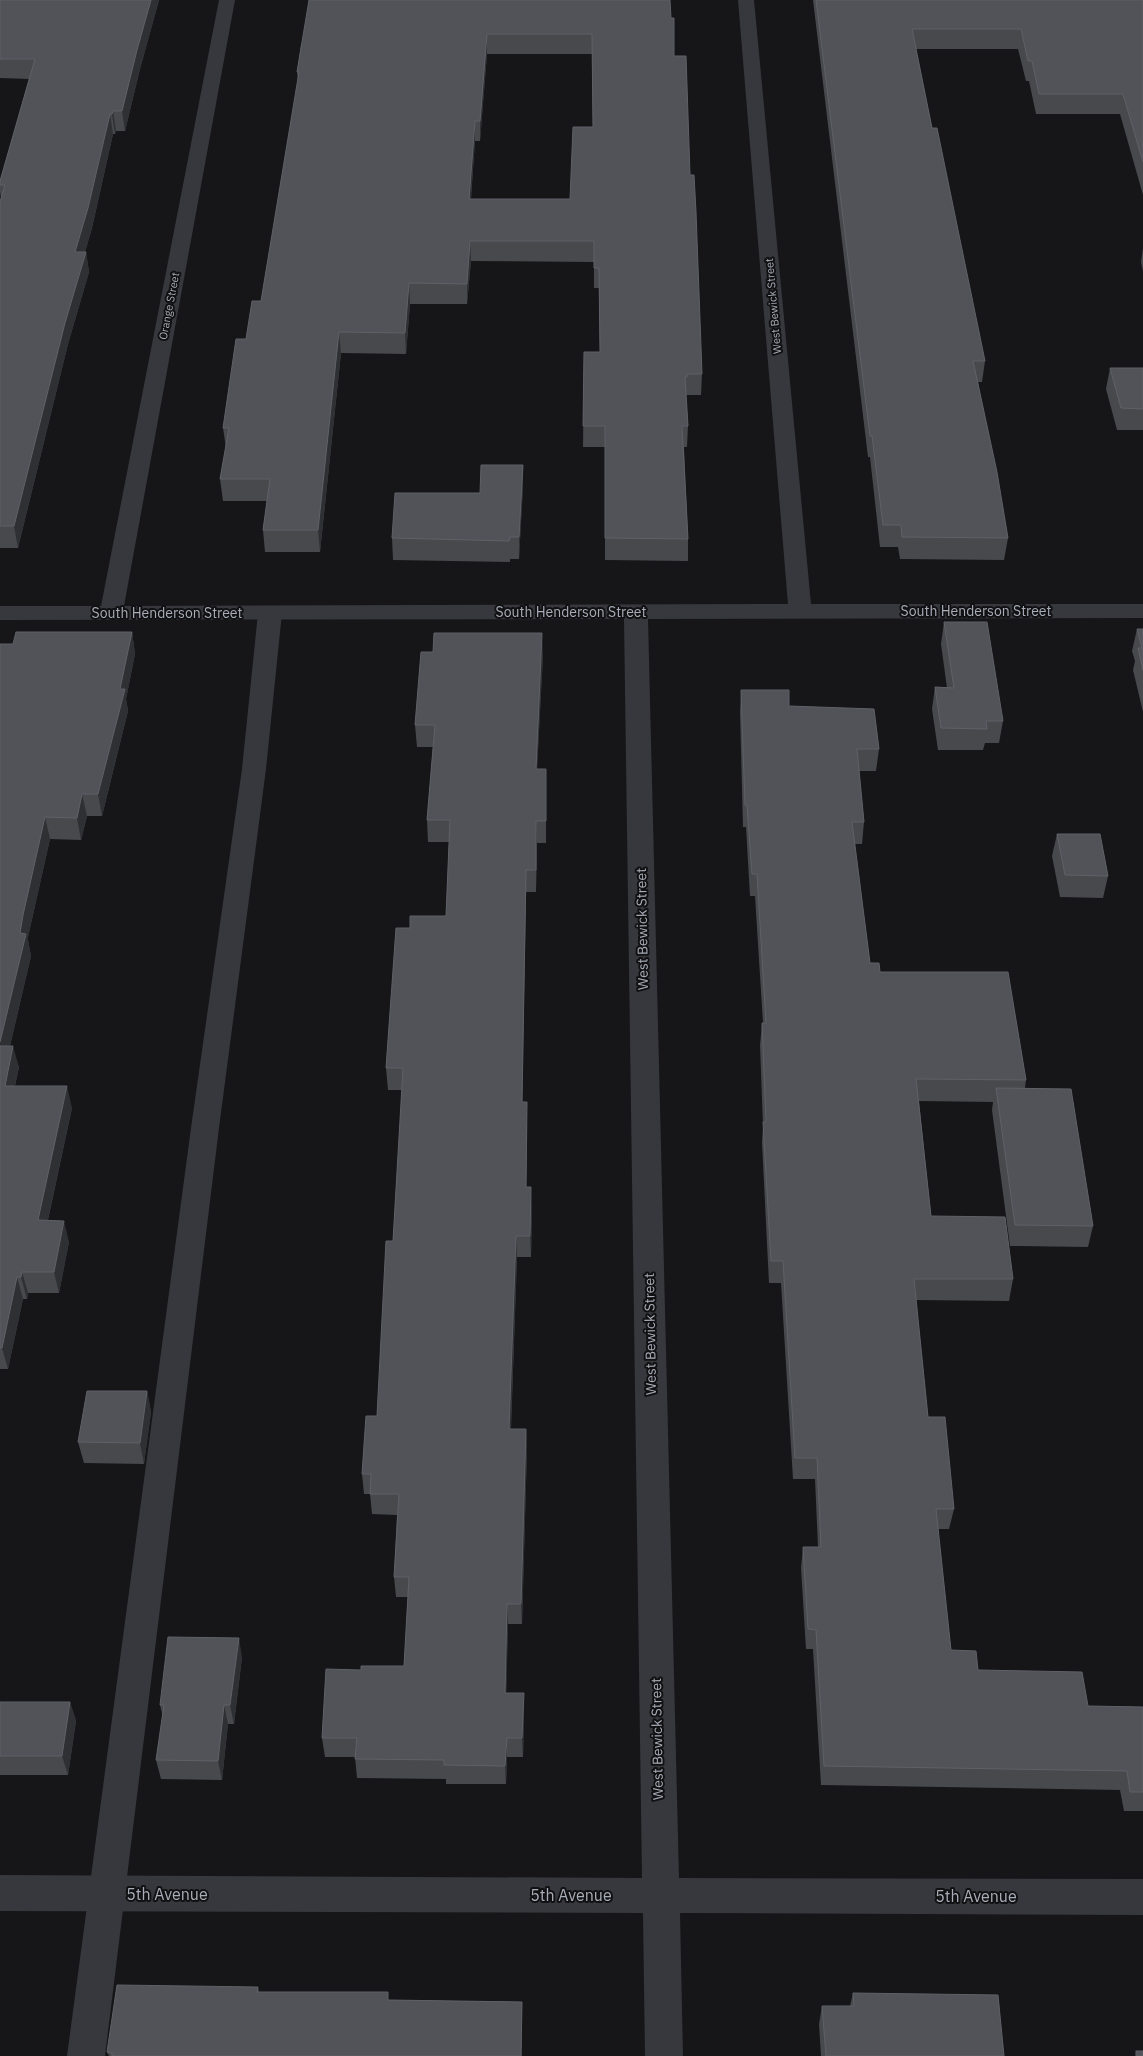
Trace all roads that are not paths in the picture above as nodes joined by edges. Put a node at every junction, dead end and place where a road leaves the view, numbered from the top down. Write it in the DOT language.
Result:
graph roads {
  1 [pos="227,0"];
  2 [pos="746,0"];
  3 [pos="800,611"];
  4 [pos="1143,611"];
  5 [pos="270,612"];
  6 [pos="636,612"];
  7 [pos="0,613"];
  8 [pos="110,613"];
  9 [pos="0,1893"];
  10 [pos="105,1894"];
  11 [pos="660,1895"];
  12 [pos="1143,1897"];
  13 [pos="86,2056"];
  14 [pos="664,2056"];
  1 -- 8 [label="street, Orange Street"];
  2 -- 3 [label="street, West Bewick Street"];
  3 -- 4 [label="street, South Henderson Street"];
  3 -- 6 [label="street, South Henderson Street"];
  5 -- 6 [label="street, South Henderson Street"];
  5 -- 8 [label="street, South Henderson Street"];
  5 -- 10 [label="street"];
  6 -- 11 [label="street, West Bewick Street"];
  7 -- 8 [label="street, South Henderson Street"];
  9 -- 10 [label="street, 5th Avenue"];
  10 -- 11 [label="street, 5th Avenue"];
  10 -- 13 [label="street"];
  11 -- 12 [label="street, 5th Avenue"];
  11 -- 14 [label="street, West Bewick Street"];
}
